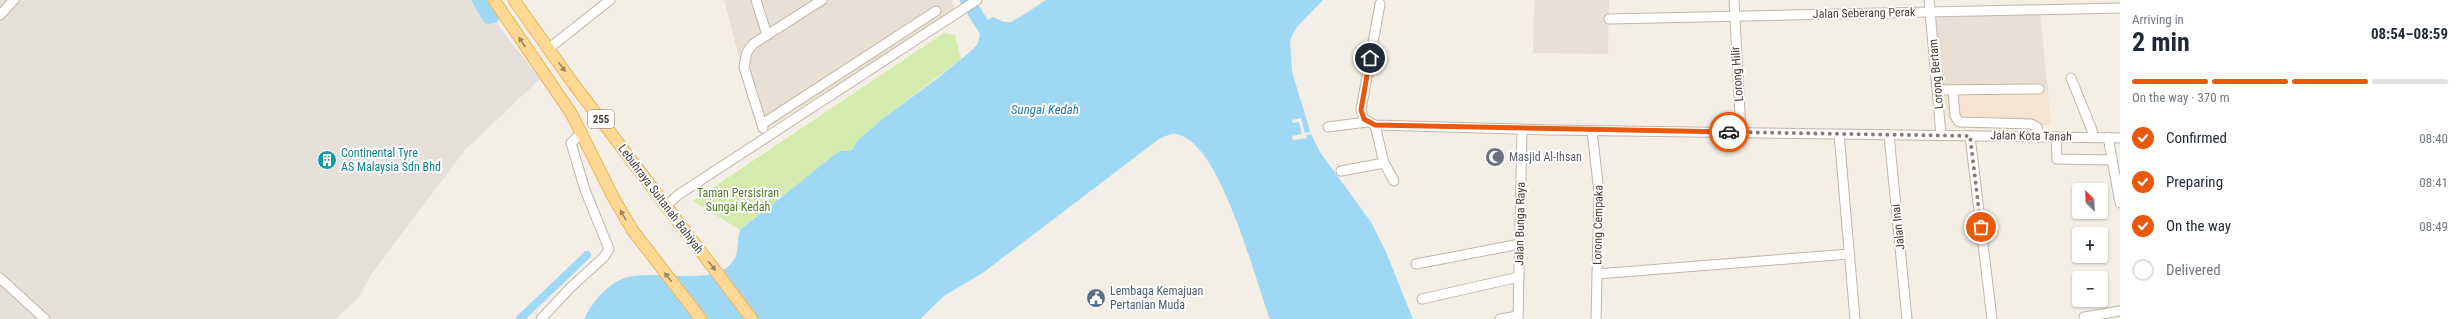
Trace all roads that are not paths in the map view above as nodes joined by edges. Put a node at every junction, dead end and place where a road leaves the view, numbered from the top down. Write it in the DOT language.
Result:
graph roads {
  1 [pos="14,0"];
  2 [pos="494,0"];
  3 [pos="514,0"];
  4 [pos="610,0"];
  5 [pos="756,0"];
  6 [pos="821,0"];
  7 [pos="977,0"];
  8 [pos="1734,0"];
  9 [pos="1928,0"];
  10 [pos="1380,4"];
  11 [pos="2077,4"];
  12 [pos="2120,8"];
  13 [pos="936,11"];
  14 [pos="1930,12"];
  15 [pos="0,16"];
  16 [pos="1733,16"];
  17 [pos="1609,19"];
  18 [pos="767,35"];
  19 [pos="548,49"];
  20 [pos="2071,78"];
  21 [pos="1938,90"];
  22 [pos="1953,90"];
  23 [pos="2039,90"];
  24 [pos="762,124"];
  25 [pos="1371,124"];
  26 [pos="1328,127"];
  27 [pos="1522,130"];
  28 [pos="1592,131"];
  29 [pos="582,132"];
  30 [pos="1741,133"];
  31 [pos="1839,134"];
  32 [pos="767,135"];
  33 [pos="1889,135"];
  34 [pos="1941,135"];
  35 [pos="1970,136"];
  36 [pos="2039,136"];
  37 [pos="2056,137"];
  38 [pos="2093,137"];
  39 [pos="2108,138"];
  40 [pos="2120,138"];
  41 [pos="2112,160"];
  42 [pos="1384,163"];
  43 [pos="1341,171"];
  44 [pos="1394,181"];
  45 [pos="2120,203"];
  46 [pos="666,206"];
  47 [pos="1520,244"];
  48 [pos="1849,254"];
  49 [pos="1416,264"];
  50 [pos="1597,274"];
  51 [pos="1519,277"];
  52 [pos="0,278"];
  53 [pos="1422,299"];
  54 [pos="2120,311"];
  55 [pos="2084,317"];
  56 [pos="42,318"];
  57 [pos="1518,318"];
  58 [pos="541,319"];
  59 [pos="701,319"];
  60 [pos="752,319"];
  61 [pos="1500,319"];
  62 [pos="1596,319"];
  63 [pos="1855,319"];
  64 [pos="1907,319"];
  65 [pos="1992,319"];
  1 -- 15 [label="street"];
  29 -- 2 [label="main road, 255, one-way"];
  3 -- 19 [label="main road, Lebuhraya Sultanah Bahiyah / 255"];
  4 -- 19 [label="street"];
  5 -- 18 [label="street"];
  6 -- 18 [label="street"];
  7 -- 32 [label="street"];
  8 -- 16 [label="street, Lorong Hilir"];
  9 -- 14 [label="street, Lorong Bertam"];
  10 -- 25 [label="street"];
  11 -- 12 [label="street, Jalan Seberang Perak"];
  11 -- 14 [label="street, Jalan Seberang Perak"];
  13 -- 24 [label="street"];
  14 -- 16 [label="street, Jalan Seberang Perak"];
  14 -- 21 [label="street, Lorong Bertam"];
  16 -- 17 [label="street, Jalan Seberang Perak"];
  16 -- 30 [label="street, Lorong Hilir"];
  18 -- 24 [label="street"];
  19 -- 46 [label="main road, Lebuhraya Sultanah Bahiyah / 255, one-way"];
  20 -- 38 [label="street"];
  21 -- 22 [label="street"];
  21 -- 34 [label="street, Lorong Bertam"];
  22 -- 23 [label="street"];
  22 -- 36 [label="street"];
  24 -- 32 [label="street"];
  25 -- 26 [label="street, Jalan Kota Tanah"];
  25 -- 27 [label="street, Jalan Kota Tanah"];
  25 -- 42 [label="street"];
  27 -- 28 [label="street, Jalan Kota Tanah"];
  27 -- 47 [label="street, Jalan Bunga Raya"];
  28 -- 30 [label="street, Jalan Kota Tanah"];
  28 -- 50 [label="street, Lorong Cempaka"];
  29 -- 58 [label="street"];
  59 -- 29 [label="main road, 255, one-way"];
  30 -- 31 [label="street, Jalan Kota Tanah"];
  31 -- 33 [label="street, Jalan Kota Tanah"];
  31 -- 48 [label="street"];
  32 -- 46 [label="street"];
  33 -- 34 [label="street, Jalan Kota Tanah"];
  33 -- 64 [label="street, Jalan Inai"];
  34 -- 35 [label="street, Jalan Kota Tanah"];
  35 -- 36 [label="street, Jalan Kota Tanah"];
  35 -- 65 [label="street"];
  36 -- 37 [label="street, Jalan Kota Tanah"];
  37 -- 38 [label="street, Jalan Kota Tanah"];
  37 -- 41 [label="street"];
  38 -- 39 [label="street, Jalan Kota Tanah"];
  39 -- 40 [label="street, Jalan Kota Tanah"];
  39 -- 41 [label="street"];
  41 -- 45 [label="street"];
  42 -- 43 [label="street"];
  42 -- 44 [label="street"];
  46 -- 60 [label="main road, Lebuhraya Sultanah Bahiyah / 255, one-way"];
  47 -- 49 [label="street"];
  47 -- 51 [label="street, Jalan Bunga Raya"];
  48 -- 50 [label="street"];
  48 -- 63 [label="street"];
  50 -- 62 [label="street, Lorong Cempaka"];
  51 -- 53 [label="street"];
  51 -- 57 [label="street, Jalan Bunga Raya"];
  52 -- 56 [label="street"];
  54 -- 55 [label="street"];
  57 -- 61 [label="street"];
}
